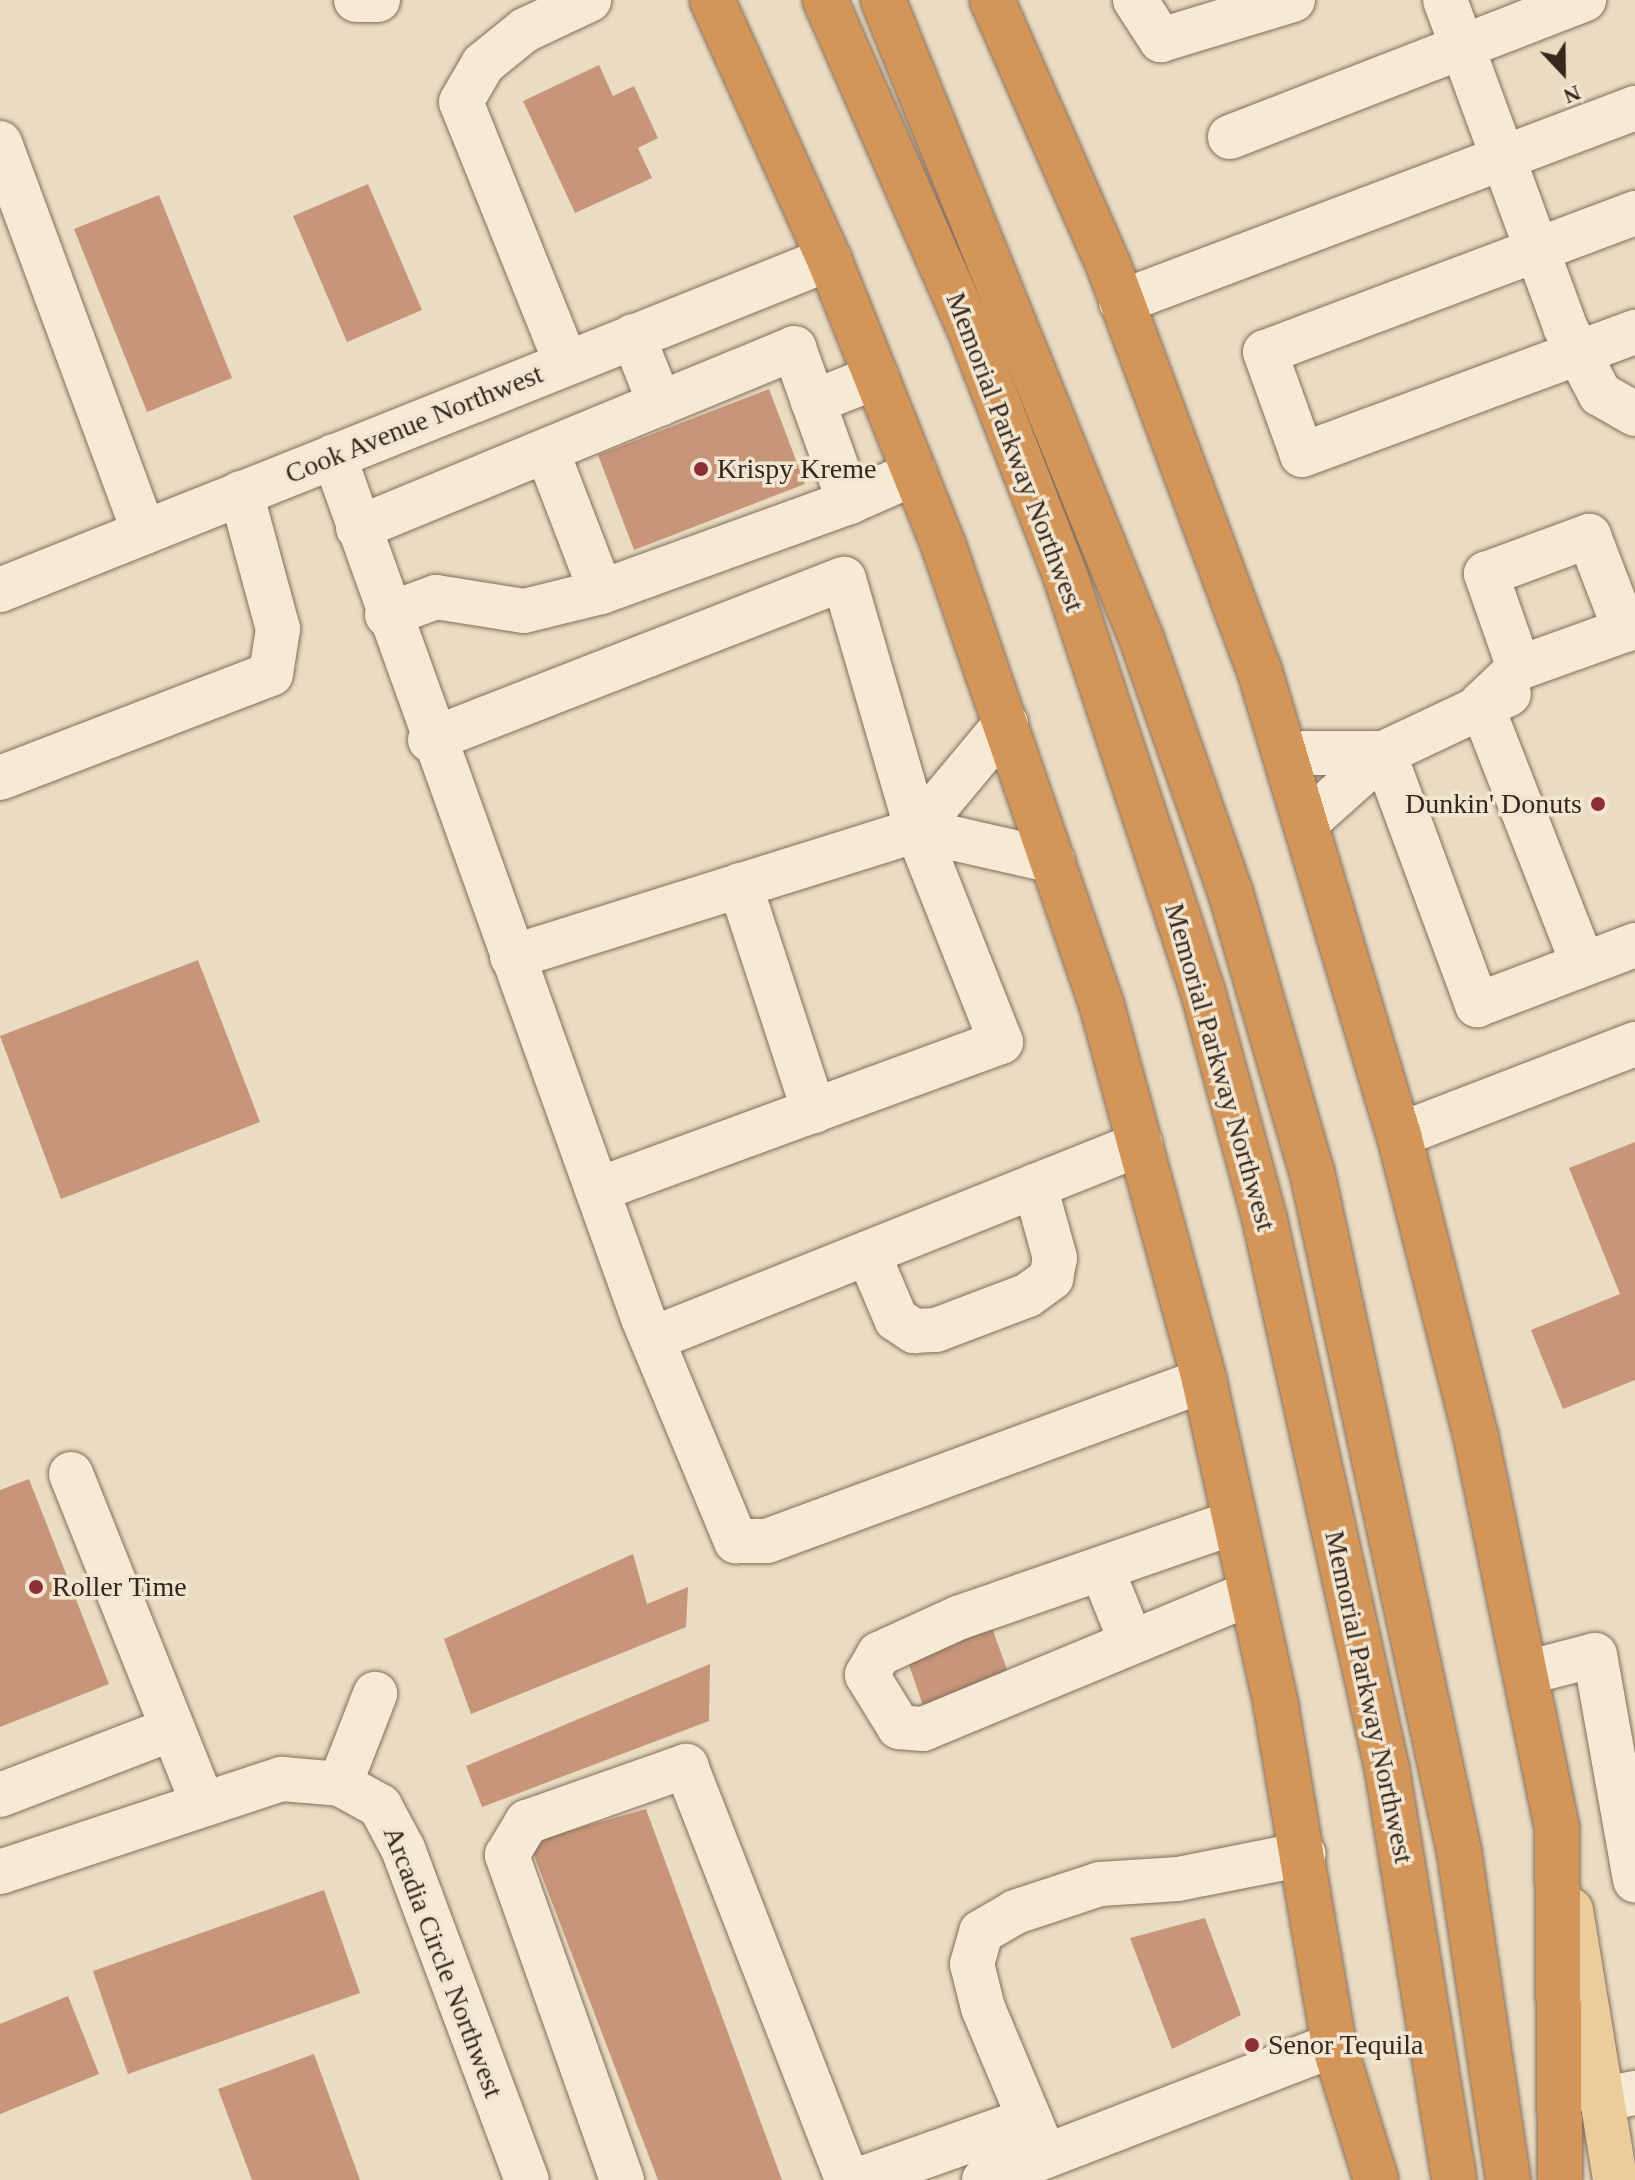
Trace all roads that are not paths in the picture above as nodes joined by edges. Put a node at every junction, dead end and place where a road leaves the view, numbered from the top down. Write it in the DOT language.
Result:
graph roads {
  1 [pos="356,0"];
  2 [pos="378,0"];
  3 [pos="589,0"];
  4 [pos="712,0"];
  5 [pos="825,0"];
  6 [pos="883,0"];
  7 [pos="992,0"];
  8 [pos="1135,0"];
  9 [pos="1293,0"];
  10 [pos="1445,0"];
  11 [pos="1577,1"];
  12 [pos="1248,7"];
  13 [pos="1192,17"];
  14 [pos="1462,47"];
  15 [pos="1635,108"];
  16 [pos="1230,137"];
  17 [pos="0,143"];
  18 [pos="1503,157"];
  19 [pos="1635,213"];
  20 [pos="1536,248"];
  21 [pos="829,259"];
  22 [pos="727,299"];
  23 [pos="1121,302"];
  24 [pos="1635,332"];
  25 [pos="633,336"];
  26 [pos="1578,353"];
  27 [pos="566,363"];
  28 [pos="755,364"];
  29 [pos="876,377"];
  30 [pos="813,402"];
  31 [pos="660,404"];
  32 [pos="1635,414"];
  33 [pos="547,451"];
  34 [pos="334,456"];
  35 [pos="915,473"];
  36 [pos="241,493"];
  37 [pos="839,505"];
  38 [pos="358,528"];
  39 [pos="144,532"];
  40 [pos="598,586"];
  41 [pos="0,590"];
  42 [pos="387,615"];
  43 [pos="1635,656"];
  44 [pos="1519,668"];
  45 [pos="1481,704"];
  46 [pos="1006,723"];
  47 [pos="430,740"];
  48 [pos="1288,753"];
  49 [pos="1384,753"];
  50 [pos="0,778"];
  51 [pos="1308,821"];
  52 [pos="917,830"];
  53 [pos="1053,861"];
  54 [pos="740,885"];
  55 [pos="1635,945"];
  56 [pos="512,957"];
  57 [pos="1583,964"];
  58 [pos="1635,1044"];
  59 [pos="814,1111"];
  60 [pos="1399,1135"];
  61 [pos="1140,1144"];
  62 [pos="1035,1186"];
  63 [pos="597,1190"];
  64 [pos="868,1253"];
  65 [pos="652,1339"];
  66 [pos="1204,1380"];
  67 [pos="71,1474"];
  68 [pos="1235,1522"];
  69 [pos="1103,1572"];
  70 [pos="1251,1593"];
  71 [pos="1130,1639"];
  72 [pos="1526,1673"];
  73 [pos="375,1694"];
  74 [pos="172,1729"];
  75 [pos="1625,1755"];
  76 [pos="340,1784"];
  77 [pos="0,1795"];
  78 [pos="202,1802"];
  79 [pos="1557,1827"];
  80 [pos="1304,1854"];
  81 [pos="0,1872"];
  82 [pos="1635,1880"];
  83 [pos="1334,2045"];
  84 [pos="1618,2097"];
  85 [pos="1038,2138"];
  86 [pos="527,2180"];
  87 [pos="622,2180"];
  88 [pos="847,2180"];
  89 [pos="858,2180"];
  90 [pos="984,2180"];
  91 [pos="1352,2180"];
  92 [pos="1376,2180"];
  93 [pos="1454,2180"];
  94 [pos="1508,2180"];
  95 [pos="1560,2180"];
  96 [pos="1615,2180"];
  1 -- 2 [label="street"];
  3 -- 27 [label="street"];
  4 -- 21 [label="highway"];
  5 -- 93 [label="highway, Memorial Parkway Northwest"];
  6 -- 94 [label="highway, Memorial Parkway Northwest"];
  7 -- 23 [label="highway"];
  8 -- 13 [label="street"];
  9 -- 12 [label="street"];
  10 -- 14 [label="street"];
  11 -- 14 [label="street"];
  12 -- 13 [label="street"];
  14 -- 16 [label="street"];
  14 -- 18 [label="street"];
  15 -- 18 [label="street"];
  17 -- 39 [label="street"];
  18 -- 20 [label="street"];
  18 -- 23 [label="street"];
  19 -- 20 [label="street"];
  20 -- 26 [label="street"];
  20 -- 26 [label="street"];
  21 -- 22 [label="street, Cook Avenue Northwest"];
  21 -- 29 [label="highway"];
  22 -- 25 [label="street, Cook Avenue Northwest"];
  22 -- 28 [label="street"];
  23 -- 48 [label="highway"];
  24 -- 26 [label="street"];
  25 -- 27 [label="street, Cook Avenue Northwest"];
  25 -- 31 [label="street"];
  26 -- 32 [label="street"];
  27 -- 34 [label="street, Cook Avenue Northwest"];
  28 -- 30 [label="street"];
  28 -- 31 [label="street"];
  29 -- 30 [label="street"];
  29 -- 35 [label="highway"];
  30 -- 37 [label="street"];
  31 -- 33 [label="street"];
  33 -- 38 [label="street"];
  33 -- 40 [label="street"];
  34 -- 36 [label="street, Cook Avenue Northwest"];
  34 -- 38 [label="street"];
  35 -- 37 [label="street"];
  35 -- 46 [label="highway"];
  36 -- 39 [label="street, Cook Avenue Northwest"];
  36 -- 50 [label="street"];
  37 -- 40 [label="street"];
  38 -- 42 [label="street"];
  39 -- 41 [label="street, Cook Avenue Northwest"];
  40 -- 42 [label="street"];
  42 -- 47 [label="street"];
  43 -- 45 [label="street"];
  44 -- 45 [label="street"];
  45 -- 49 [label="street"];
  45 -- 57 [label="street"];
  46 -- 52 [label="street"];
  46 -- 53 [label="highway"];
  47 -- 52 [label="street"];
  47 -- 56 [label="street"];
  48 -- 49 [label="street"];
  48 -- 51 [label="highway"];
  49 -- 51 [label="street"];
  49 -- 57 [label="street"];
  51 -- 60 [label="highway"];
  52 -- 53 [label="street"];
  52 -- 54 [label="street"];
  52 -- 59 [label="street"];
  53 -- 61 [label="highway"];
  54 -- 56 [label="street"];
  54 -- 59 [label="street"];
  55 -- 57 [label="street"];
  56 -- 63 [label="street"];
  58 -- 60 [label="street"];
  59 -- 63 [label="street"];
  60 -- 72 [label="highway"];
  61 -- 62 [label="street"];
  61 -- 66 [label="highway"];
  62 -- 64 [label="street"];
  62 -- 64 [label="street"];
  63 -- 65 [label="street"];
  64 -- 65 [label="street"];
  65 -- 66 [label="street"];
  66 -- 68 [label="highway"];
  67 -- 74 [label="street"];
  68 -- 69 [label="street"];
  68 -- 70 [label="highway"];
  69 -- 71 [label="street"];
  69 -- 71 [label="street"];
  70 -- 71 [label="street"];
  70 -- 80 [label="highway"];
  72 -- 75 [label="street"];
  72 -- 79 [label="highway"];
  73 -- 76 [label="street"];
  74 -- 77 [label="street"];
  74 -- 78 [label="street"];
  75 -- 82 [label="street"];
  76 -- 78 [label="street, Arcadia Circle Northwest"];
  76 -- 86 [label="street, Arcadia Circle Northwest"];
  78 -- 81 [label="street, Arcadia Circle Northwest"];
  79 -- 84 [label="main road"];
  79 -- 95 [label="highway"];
  80 -- 83 [label="highway"];
  80 -- 85 [label="street"];
  83 -- 85 [label="street"];
  83 -- 91 [label="main road"];
  83 -- 92 [label="highway"];
  84 -- 96 [label="main road"];
  85 -- 89 [label="street"];
  85 -- 90 [label="street"];
  87 -- 88 [label="street"];
}
